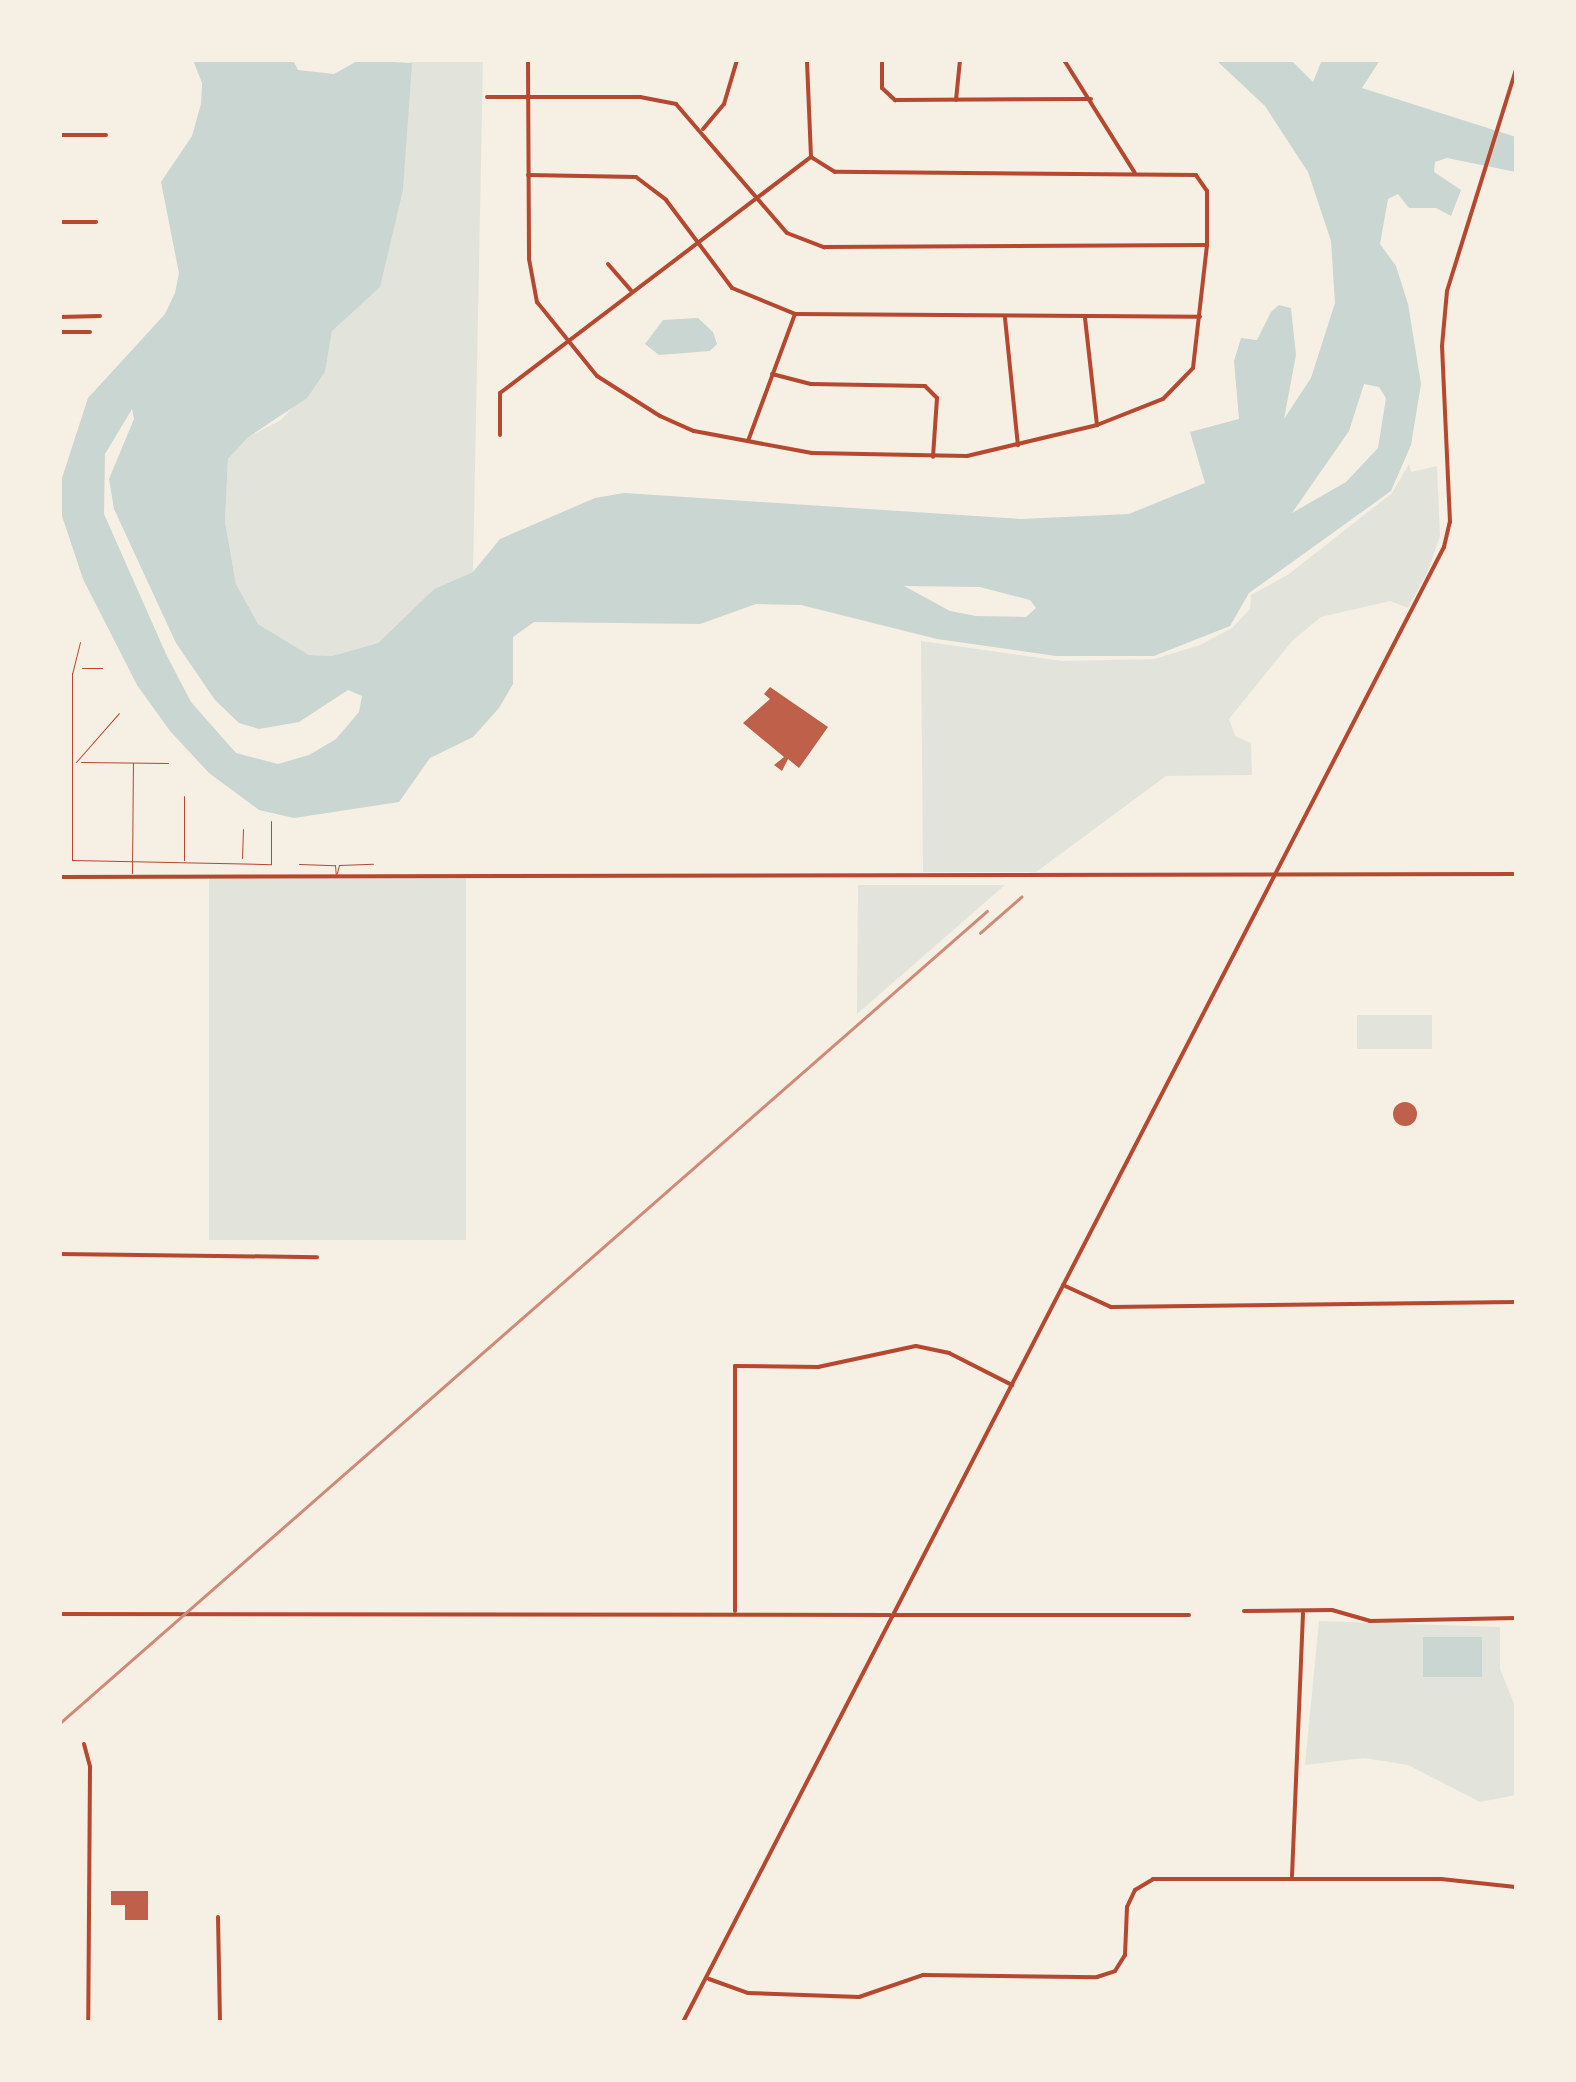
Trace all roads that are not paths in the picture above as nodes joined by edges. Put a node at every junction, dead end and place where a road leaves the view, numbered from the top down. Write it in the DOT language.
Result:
graph roads {
  1 [pos="528,60"];
  2 [pos="737,60"];
  3 [pos="807,60"];
  4 [pos="882,60"];
  5 [pos="960,60"];
  6 [pos="1064,60"];
  7 [pos="1516,70"];
  8 [pos="486,97"];
  9 [pos="528,98"];
  10 [pos="956,100"];
  11 [pos="1092,100"];
  12 [pos="703,129"];
  13 [pos="106,135"];
  14 [pos="60,136"];
  15 [pos="811,157"];
  16 [pos="1135,173"];
  17 [pos="528,175"];
  18 [pos="757,203"];
  19 [pos="60,222"];
  20 [pos="96,222"];
  21 [pos="698,246"];
  22 [pos="1207,246"];
  23 [pos="608,264"];
  24 [pos="632,292"];
  25 [pos="795,314"];
  26 [pos="60,316"];
  27 [pos="100,316"];
  28 [pos="1005,318"];
  29 [pos="1085,318"];
  30 [pos="1202,318"];
  31 [pos="60,332"];
  32 [pos="90,332"];
  33 [pos="564,343"];
  34 [pos="772,374"];
  35 [pos="1098,425"];
  36 [pos="500,436"];
  37 [pos="748,442"];
  38 [pos="1018,445"];
  39 [pos="933,456"];
  40 [pos="80,642"];
  41 [pos="79,668"];
  42 [pos="102,668"];
  43 [pos="119,713"];
  44 [pos="73,762"];
  45 [pos="81,762"];
  46 [pos="133,763"];
  47 [pos="168,763"];
  48 [pos="184,796"];
  49 [pos="271,821"];
  50 [pos="243,829"];
  51 [pos="132,860"];
  52 [pos="242,860"];
  53 [pos="184,864"];
  54 [pos="300,864"];
  55 [pos="373,864"];
  56 [pos="1516,874"];
  57 [pos="1273,875"];
  58 [pos="132,876"];
  59 [pos="242,876"];
  60 [pos="336,876"];
  61 [pos="60,877"];
  62 [pos="60,1254"];
  63 [pos="318,1257"];
  64 [pos="1063,1284"];
  65 [pos="1516,1302"];
  66 [pos="1012,1385"];
  67 [pos="734,1611"];
  68 [pos="1244,1611"];
  69 [pos="1303,1611"];
  70 [pos="60,1614"];
  71 [pos="1189,1614"];
  72 [pos="890,1615"];
  73 [pos="1516,1621"];
  74 [pos="84,1744"];
  75 [pos="1292,1876"];
  76 [pos="1516,1888"];
  77 [pos="218,1917"];
  78 [pos="708,1979"];
  79 [pos="88,2022"];
  80 [pos="220,2022"];
  81 [pos="682,2022"];
  1 -- 9 [label="street"];
  2 -- 12 [label="street"];
  3 -- 15 [label="street"];
  4 -- 10 [label="street"];
  5 -- 10 [label="street"];
  6 -- 11 [label="street"];
  7 -- 57 [label="street"];
  8 -- 9 [label="street"];
  9 -- 12 [label="street"];
  9 -- 17 [label="street"];
  10 -- 11 [label="street"];
  11 -- 16 [label="street"];
  12 -- 18 [label="street"];
  13 -- 14 [label="street"];
  15 -- 16 [label="street"];
  15 -- 18 [label="street"];
  16 -- 22 [label="street"];
  17 -- 21 [label="street"];
  17 -- 33 [label="street"];
  18 -- 21 [label="street"];
  18 -- 22 [label="street"];
  19 -- 20 [label="street"];
  21 -- 24 [label="street"];
  21 -- 25 [label="street"];
  22 -- 30 [label="street"];
  23 -- 24 [label="street"];
  24 -- 33 [label="street"];
  25 -- 28 [label="street"];
  25 -- 34 [label="street"];
  26 -- 27 [label="street"];
  28 -- 29 [label="street"];
  28 -- 38 [label="street"];
  29 -- 30 [label="street"];
  29 -- 35 [label="street"];
  30 -- 35 [label="street"];
  31 -- 32 [label="street"];
  33 -- 36 [label="street"];
  33 -- 37 [label="street"];
  34 -- 37 [label="street"];
  34 -- 39 [label="street"];
  35 -- 38 [label="street"];
  37 -- 39 [label="street"];
  38 -- 39 [label="street"];
  40 -- 41 [label="lane"];
  41 -- 42 [label="lane"];
  41 -- 44 [label="lane"];
  43 -- 45 [label="lane"];
  44 -- 45 [label="lane"];
  44 -- 51 [label="lane"];
  45 -- 46 [label="lane"];
  46 -- 47 [label="lane"];
  46 -- 51 [label="lane"];
  48 -- 53 [label="lane"];
  49 -- 52 [label="lane"];
  50 -- 52 [label="lane"];
  51 -- 53 [label="lane"];
  51 -- 58 [label="lane"];
  52 -- 53 [label="lane"];
  52 -- 59 [label="lane"];
  54 -- 60 [label="lane"];
  55 -- 60 [label="lane"];
  56 -- 57 [label="street"];
  57 -- 60 [label="street"];
  57 -- 64 [label="street"];
  58 -- 59 [label="street"];
  58 -- 61 [label="street"];
  59 -- 60 [label="street"];
  62 -- 63 [label="street"];
  64 -- 65 [label="street"];
  64 -- 66 [label="street"];
  66 -- 67 [label="street"];
  66 -- 72 [label="street"];
  67 -- 70 [label="street"];
  67 -- 72 [label="street"];
  68 -- 69 [label="street"];
  69 -- 73 [label="street"];
  69 -- 75 [label="street"];
  71 -- 72 [label="street"];
  72 -- 78 [label="street"];
  74 -- 79 [label="street"];
  75 -- 76 [label="street"];
  75 -- 78 [label="street"];
  77 -- 80 [label="street"];
  78 -- 81 [label="street"];
}
